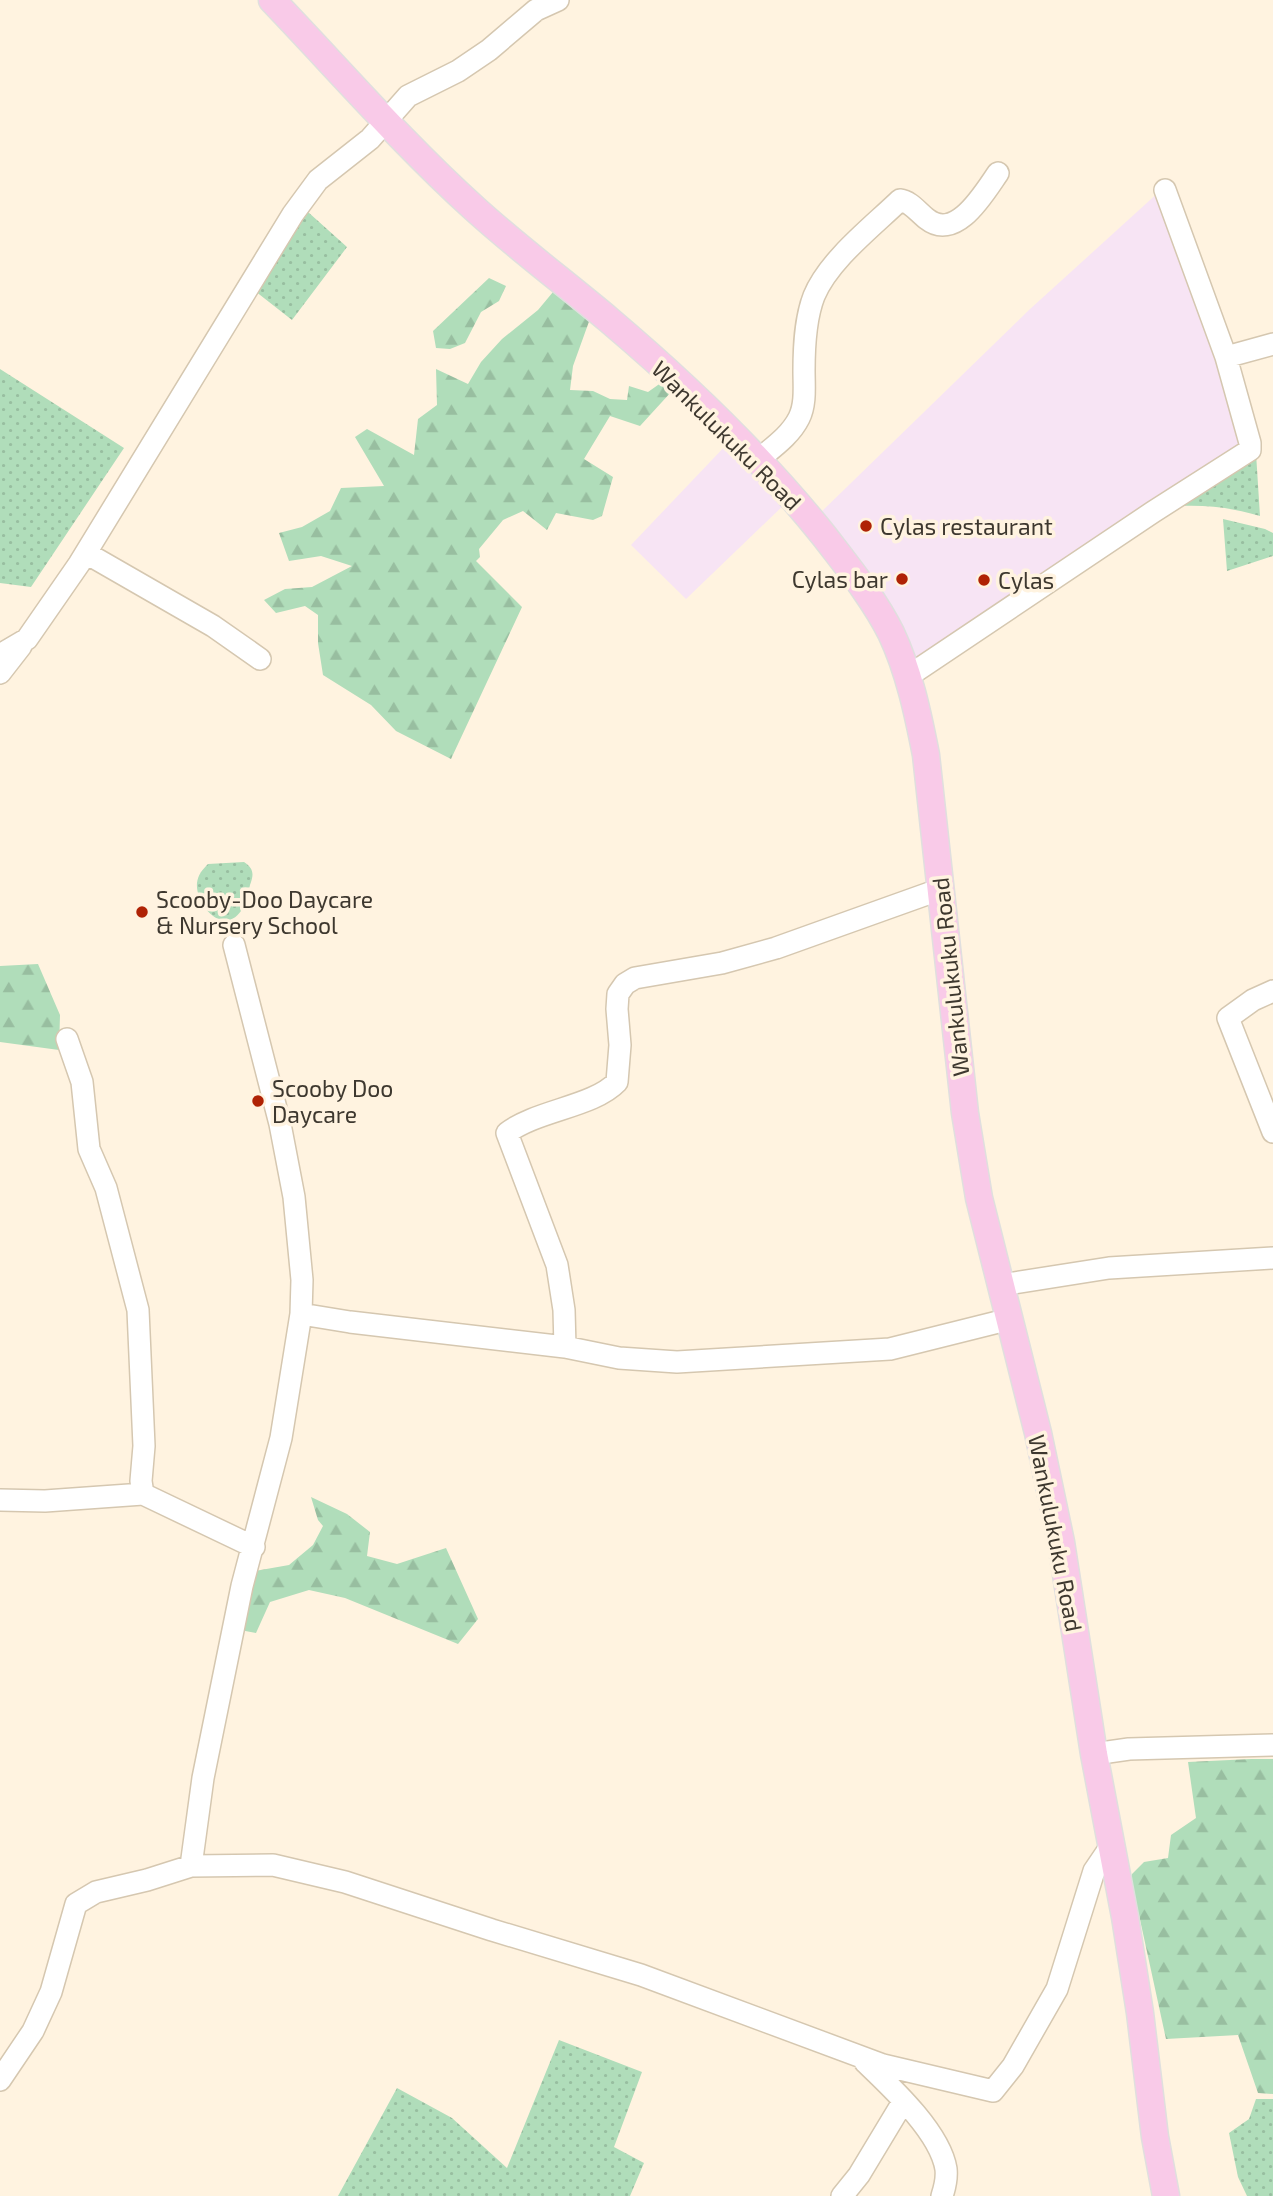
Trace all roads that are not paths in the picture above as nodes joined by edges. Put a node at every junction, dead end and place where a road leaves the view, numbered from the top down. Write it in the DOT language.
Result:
graph roads {
  1 [pos="272,0"];
  2 [pos="558,0"];
  3 [pos="387,121"];
  4 [pos="998,173"];
  5 [pos="1165,190"];
  6 [pos="1273,344"];
  7 [pos="1226,357"];
  8 [pos="758,460"];
  9 [pos="86,553"];
  10 [pos="27,639"];
  11 [pos="0,655"];
  12 [pos="260,659"];
  13 [pos="0,673"];
  14 [pos="907,677"];
  15 [pos="941,889"];
  16 [pos="234,945"];
  17 [pos="1273,991"];
  18 [pos="67,1039"];
  19 [pos="1273,1132"];
  20 [pos="1273,1258"];
  21 [pos="1001,1285"];
  22 [pos="301,1314"];
  23 [pos="1010,1319"];
  24 [pos="565,1347"];
  25 [pos="142,1494"];
  26 [pos="0,1500"];
  27 [pos="254,1547"];
  28 [pos="1273,1745"];
  29 [pos="1094,1754"];
  30 [pos="1113,1843"];
  31 [pos="191,1866"];
  32 [pos="860,2058"];
  33 [pos="0,2080"];
  34 [pos="903,2102"];
  35 [pos="842,2196"];
  36 [pos="942,2196"];
  37 [pos="1166,2196"];
  1 -- 3 [label="main road, Wankulukuku Road"];
  2 -- 3 [label="street"];
  3 -- 8 [label="main road, Wankulukuku Road"];
  3 -- 9 [label="street"];
  4 -- 8 [label="street"];
  5 -- 7 [label="street"];
  6 -- 7 [label="street"];
  7 -- 14 [label="street"];
  8 -- 14 [label="main road, Wankulukuku Road"];
  9 -- 10 [label="street"];
  9 -- 12 [label="street"];
  10 -- 11 [label="street"];
  10 -- 13 [label="street"];
  14 -- 15 [label="main road, Wankulukuku Road"];
  15 -- 21 [label="main road, Wankulukuku Road"];
  15 -- 24 [label="street"];
  16 -- 22 [label="street"];
  17 -- 19 [label="street"];
  18 -- 25 [label="street"];
  20 -- 21 [label="street"];
  21 -- 23 [label="main road, Wankulukuku Road"];
  22 -- 24 [label="street"];
  22 -- 27 [label="street"];
  23 -- 24 [label="street"];
  23 -- 29 [label="main road, Wankulukuku Road"];
  25 -- 26 [label="street"];
  25 -- 27 [label="street"];
  27 -- 31 [label="street"];
  28 -- 29 [label="street"];
  29 -- 30 [label="main road, Wankulukuku Road"];
  30 -- 32 [label="street"];
  30 -- 37 [label="main road, Wankulukuku Road"];
  31 -- 32 [label="street"];
  31 -- 33 [label="street"];
  32 -- 34 [label="street"];
  34 -- 35 [label="street"];
  34 -- 36 [label="street"];
}
